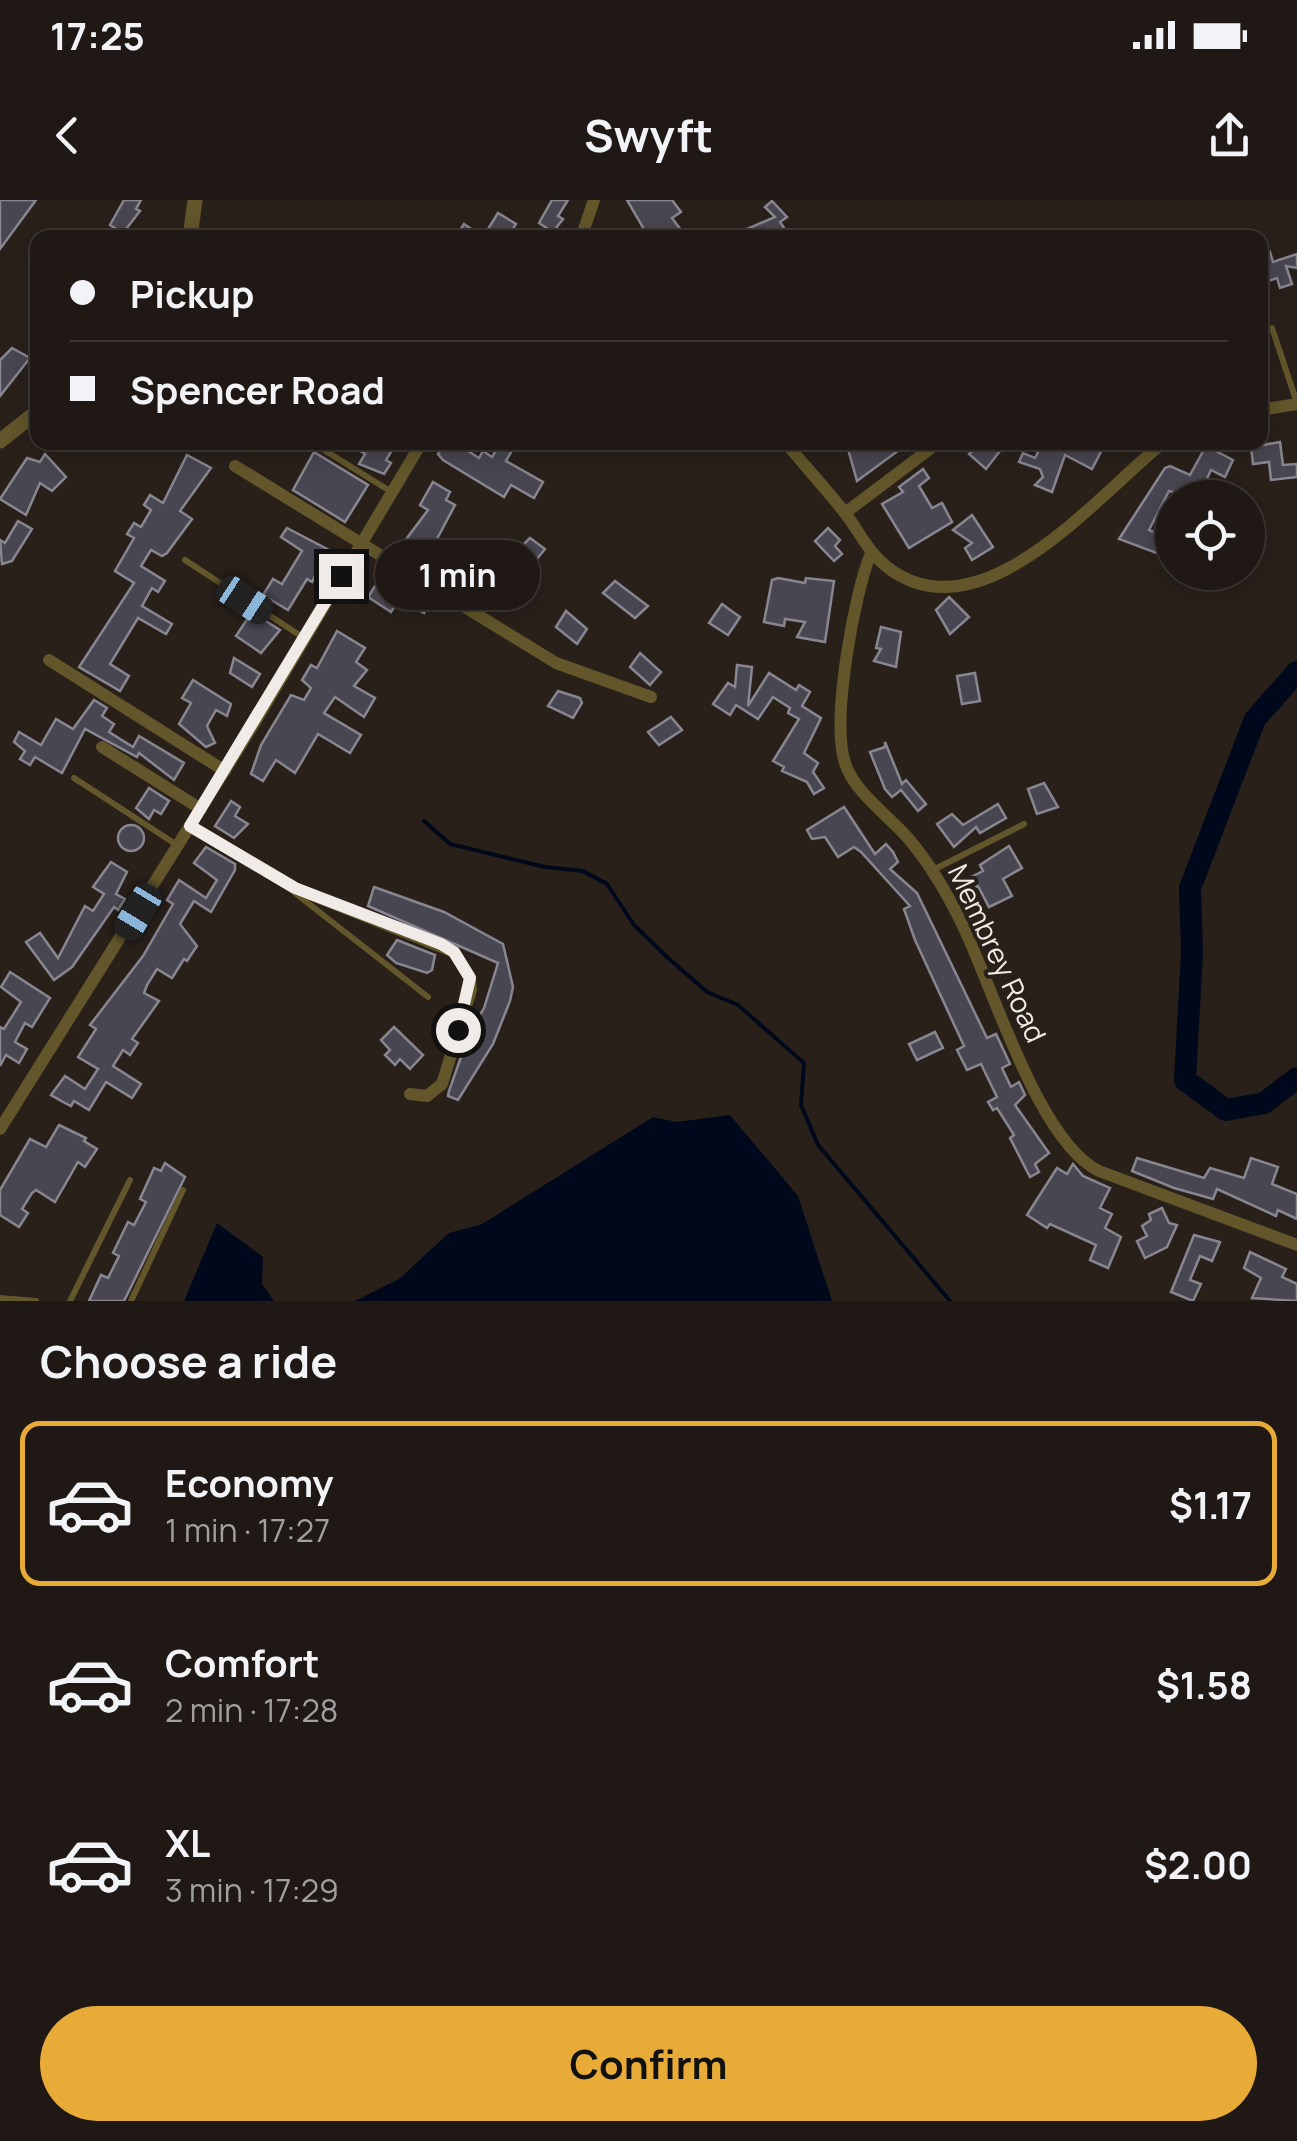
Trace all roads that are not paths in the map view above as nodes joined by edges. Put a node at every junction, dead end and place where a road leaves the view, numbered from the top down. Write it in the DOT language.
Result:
graph roads {
  1 [pos="195,200"];
  2 [pos="594,200"];
  3 [pos="191,230"];
  4 [pos="589,230"];
  5 [pos="1272,328"];
  6 [pos="1297,404"];
  7 [pos="1268,409"];
  8 [pos="30,417"];
  9 [pos="0,441"];
  10 [pos="324,450"];
  11 [pos="417,450"];
  12 [pos="792,450"];
  13 [pos="928,450"];
  14 [pos="1155,450"];
  15 [pos="235,466"];
  16 [pos="391,492"];
  17 [pos="845,513"];
  18 [pos="359,545"];
  19 [pos="871,553"];
  20 [pos="185,560"];
  21 [pos="305,639"];
  22 [pos="48,660"];
  23 [pos="651,697"];
  24 [pos="102,748"];
  25 [pos="225,771"];
  26 [pos="74,778"];
  27 [pos="201,809"];
  28 [pos="1024,824"];
  29 [pos="190,826"];
  30 [pos="178,845"];
  31 [pos="934,870"];
  32 [pos="275,877"];
  33 [pos="428,996"];
  34 [pos="410,1094"];
  35 [pos="0,1129"];
  36 [pos="130,1180"];
  37 [pos="183,1190"];
  38 [pos="1297,1244"];
  39 [pos="0,1298"];
  40 [pos="36,1301"];
  41 [pos="70,1301"];
  42 [pos="131,1301"];
  1 -- 3 [label="street"];
  2 -- 4 [label="street"];
  5 -- 6 [label="lane"];
  6 -- 7 [label="street"];
  8 -- 9 [label="street"];
  10 -- 16 [label="lane"];
  11 -- 16 [label="street"];
  12 -- 17 [label="street"];
  13 -- 17 [label="street"];
  14 -- 19 [label="street"];
  15 -- 18 [label="street"];
  16 -- 18 [label="street"];
  17 -- 19 [label="street"];
  18 -- 21 [label="street"];
  18 -- 23 [label="street"];
  19 -- 31 [label="street, Membrey Road"];
  20 -- 21 [label="lane"];
  21 -- 25 [label="street"];
  22 -- 25 [label="street"];
  24 -- 27 [label="street"];
  25 -- 27 [label="street"];
  26 -- 30 [label="lane"];
  27 -- 29 [label="street"];
  28 -- 31 [label="lane"];
  29 -- 30 [label="street"];
  29 -- 32 [label="street"];
  30 -- 35 [label="street"];
  31 -- 38 [label="street, Membrey Road"];
  32 -- 33 [label="lane"];
  32 -- 34 [label="street"];
  36 -- 41 [label="lane"];
  37 -- 42 [label="lane"];
  39 -- 40 [label="lane"];
}
